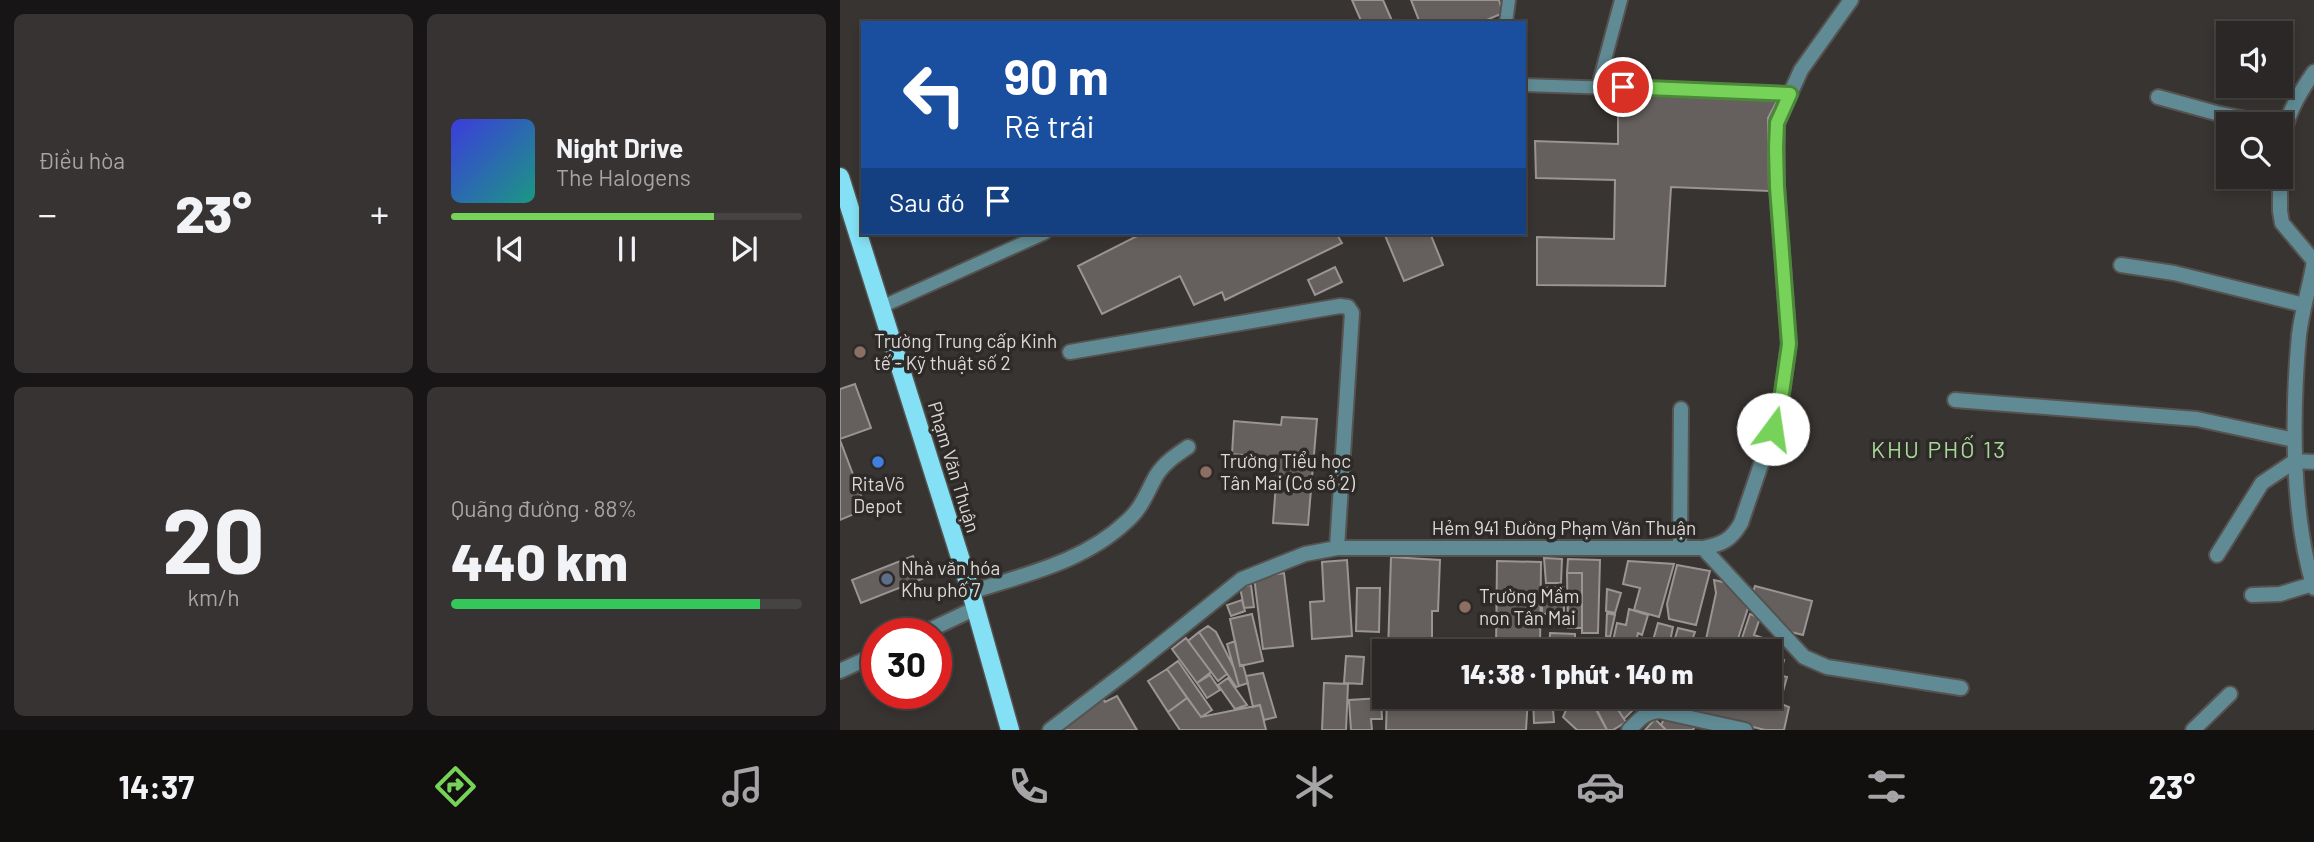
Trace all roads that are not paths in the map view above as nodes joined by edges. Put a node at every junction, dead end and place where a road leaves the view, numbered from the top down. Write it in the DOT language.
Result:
graph roads {
  1 [pos="1509,0"];
  2 [pos="1621,0"];
  3 [pos="1851,0"];
  4 [pos="1507,21"];
  5 [pos="2314,72"];
  6 [pos="1526,85"];
  7 [pos="1598,86"];
  8 [pos="1790,94"];
  9 [pos="2158,97"];
  10 [pos="2288,112"];
  11 [pos="2216,113"];
  12 [pos="840,177"];
  13 [pos="2280,189"];
  14 [pos="844,204"];
  15 [pos="1041,235"];
  16 [pos="2121,265"];
  17 [pos="2304,305"];
  18 [pos="881,307"];
  19 [pos="1070,352"];
  20 [pos="1955,400"];
  21 [pos="1681,409"];
  22 [pos="2294,440"];
  23 [pos="1188,447"];
  24 [pos="2295,461"];
  25 [pos="2314,462"];
  26 [pos="1680,547"];
  27 [pos="1337,548"];
  28 [pos="1703,548"];
  29 [pos="2217,555"];
  30 [pos="2313,586"];
  31 [pos="2252,595"];
  32 [pos="974,600"];
  33 [pos="946,618"];
  34 [pos="861,661"];
  35 [pos="840,671"];
  36 [pos="1961,688"];
  37 [pos="2230,694"];
  38 [pos="1010,730"];
  39 [pos="1050,730"];
  40 [pos="1629,730"];
  41 [pos="1745,730"];
  42 [pos="2193,730"];
  1 -- 4 [label="lane"];
  2 -- 7 [label="lane"];
  3 -- 8 [label="street, Hẻm 941 Đường Phạm Văn Thuận"];
  5 -- 10 [label="street"];
  6 -- 7 [label="lane"];
  7 -- 8 [label="lane"];
  8 -- 28 [label="street, Hẻm 941 Đường Phạm Văn Thuận"];
  9 -- 11 [label="street"];
  12 -- 14 [label="main road, Phạm Văn Thuận"];
  13 -- 17 [label="street"];
  14 -- 18 [label="main road, Phạm Văn Thuận"];
  15 -- 18 [label="lane"];
  16 -- 17 [label="street"];
  17 -- 22 [label="street"];
  18 -- 32 [label="main road, Phạm Văn Thuận"];
  19 -- 27 [label="street"];
  20 -- 22 [label="street"];
  21 -- 26 [label="street"];
  22 -- 24 [label="street"];
  23 -- 32 [label="street"];
  24 -- 25 [label="street"];
  24 -- 29 [label="street"];
  24 -- 30 [label="street"];
  26 -- 27 [label="street, Hẻm 941 Đường Phạm Văn Thuận"];
  26 -- 28 [label="street, Hẻm 941 Đường Phạm Văn Thuận"];
  27 -- 39 [label="street, Hẻm 941 Đường Phạm Văn Thuận"];
  28 -- 36 [label="street"];
  30 -- 31 [label="street"];
  32 -- 33 [label="street"];
  32 -- 38 [label="main road, Phạm Văn Thuận"];
  34 -- 35 [label="street"];
  37 -- 42 [label="street"];
  40 -- 41 [label="street"];
}
